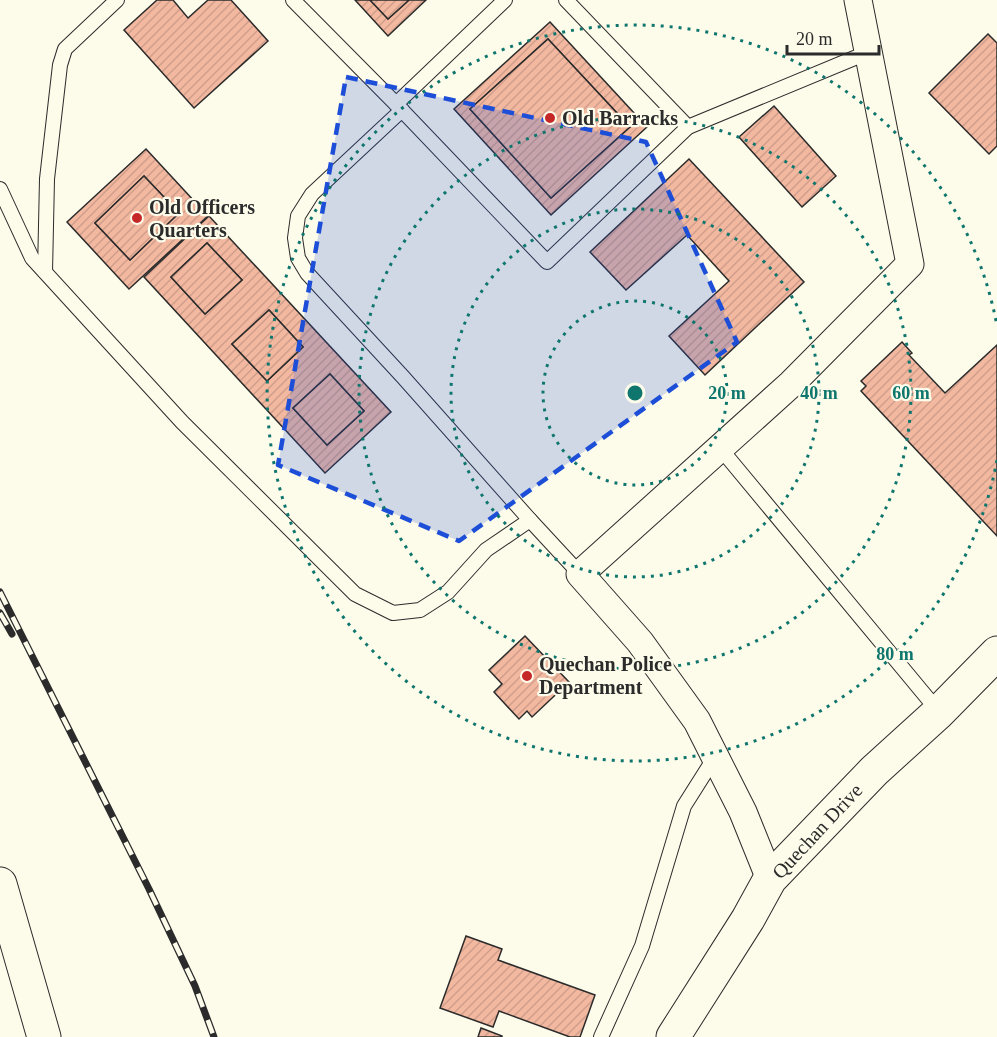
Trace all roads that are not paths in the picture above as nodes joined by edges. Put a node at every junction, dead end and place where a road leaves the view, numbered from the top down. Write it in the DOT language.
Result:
graph roads {
  1 [pos="117,0"];
  2 [pos="293,0"];
  3 [pos="505,0"];
  4 [pos="566,0"];
  5 [pos="858,0"];
  6 [pos="869,52"];
  7 [pos="399,107"];
  8 [pos="688,127"];
  9 [pos="0,189"];
  10 [pos="45,272"];
  11 [pos="720,448"];
  12 [pos="530,520"];
  13 [pos="580,574"];
  14 [pos="997,653"];
  15 [pos="939,712"];
  16 [pos="715,757"];
  17 [pos="770,879"];
  18 [pos="0,884"];
  19 [pos="44,1037"];
  20 [pos="601,1037"];
  21 [pos="673,1037"];
  1 -- 10 [label="lane"];
  2 -- 7 [label="lane"];
  3 -- 7 [label="lane"];
  4 -- 8 [label="lane"];
  5 -- 6 [label="street"];
  6 -- 8 [label="lane"];
  6 -- 11 [label="street"];
  7 -- 8 [label="lane"];
  7 -- 12 [label="lane"];
  9 -- 10 [label="lane"];
  10 -- 12 [label="lane"];
  11 -- 13 [label="street"];
  11 -- 15 [label="lane"];
  12 -- 13 [label="lane"];
  13 -- 16 [label="street"];
  14 -- 15 [label="street, Quechan Drive"];
  15 -- 17 [label="street, Quechan Drive"];
  16 -- 17 [label="street"];
  16 -- 20 [label="lane"];
  17 -- 21 [label="street, Quechan Drive"];
  18 -- 19 [label="street"];
}
